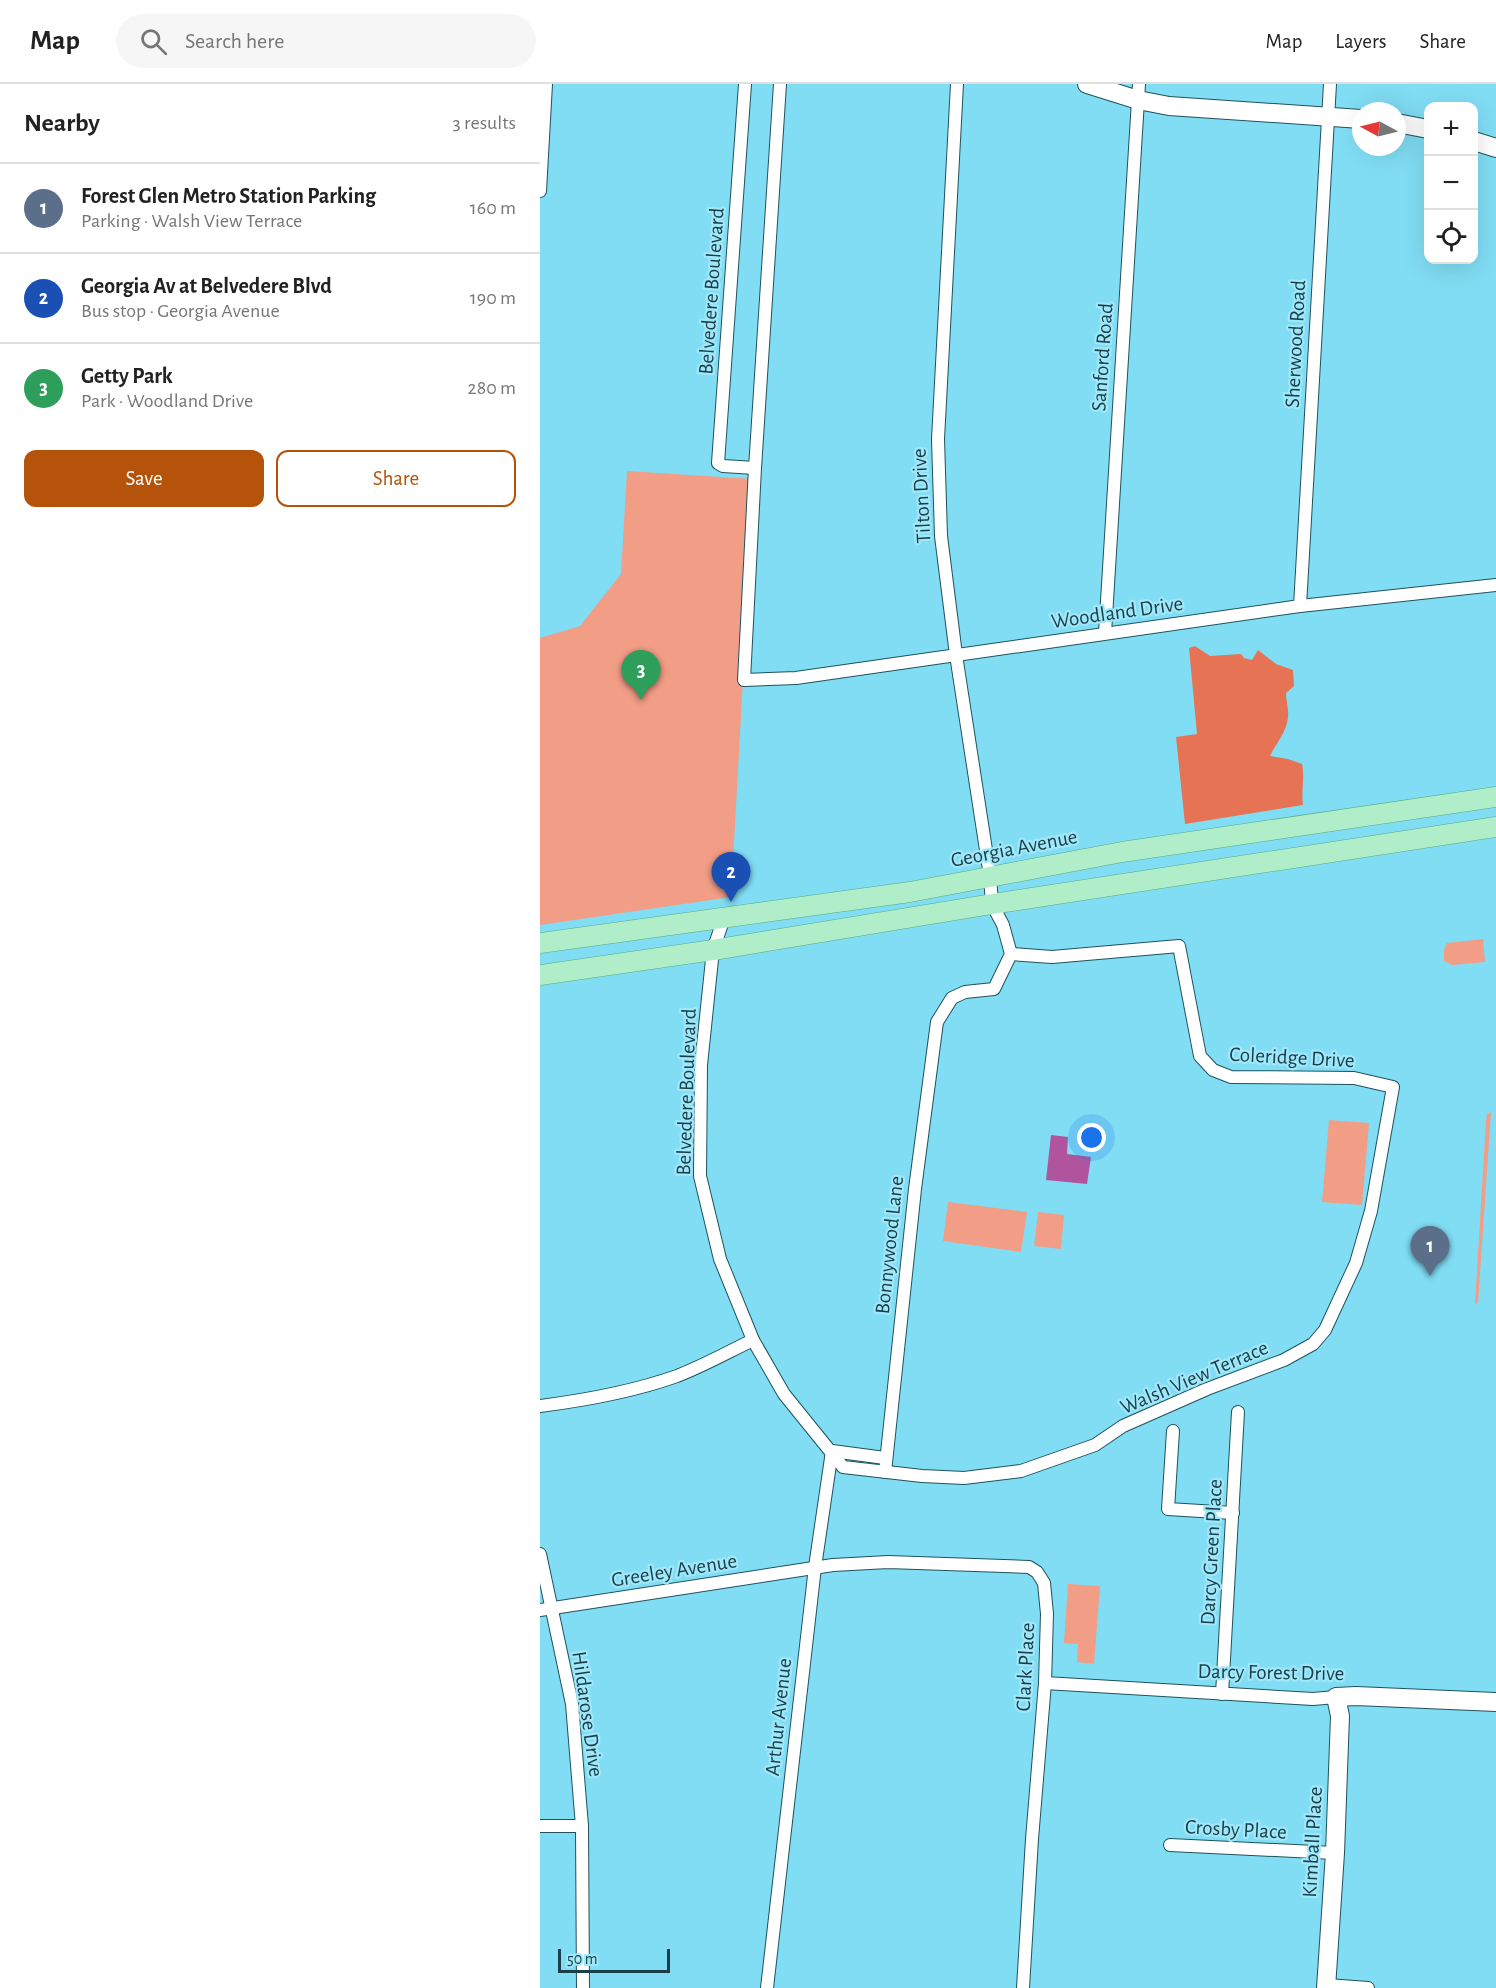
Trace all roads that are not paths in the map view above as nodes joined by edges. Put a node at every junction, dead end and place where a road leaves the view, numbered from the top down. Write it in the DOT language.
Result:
graph roads {
  1 [pos="546,84"];
  2 [pos="745,84"];
  3 [pos="780,84"];
  4 [pos="957,84"];
  5 [pos="1087,84"];
  6 [pos="1330,84"];
  7 [pos="1138,92"];
  8 [pos="1328,115"];
  9 [pos="1352,117"];
  10 [pos="1406,125"];
  11 [pos="1424,128"];
  12 [pos="1478,143"];
  13 [pos="1496,148"];
  14 [pos="540,191"];
  15 [pos="755,468"];
  16 [pos="1496,585"];
  17 [pos="1300,606"];
  18 [pos="1105,633"];
  19 [pos="956,655"];
  20 [pos="1496,796"];
  21 [pos="1496,827"];
  22 [pos="990,876"];
  23 [pos="992,904"];
  24 [pos="724,918"];
  25 [pos="540,943"];
  26 [pos="712,950"];
  27 [pos="1011,954"];
  28 [pos="540,975"];
  29 [pos="1393,1087"];
  30 [pos="753,1340"];
  31 [pos="540,1406"];
  32 [pos="1238,1412"];
  33 [pos="1173,1431"];
  34 [pos="832,1451"];
  35 [pos="885,1458"];
  36 [pos="885,1472"];
  37 [pos="1233,1513"];
  38 [pos="540,1554"];
  39 [pos="815,1566"];
  40 [pos="546,1609"];
  41 [pos="1045,1683"];
  42 [pos="1222,1694"];
  43 [pos="1336,1697"];
  44 [pos="1496,1702"];
  45 [pos="540,1826"];
  46 [pos="582,1826"];
  47 [pos="1170,1845"];
  48 [pos="1335,1853"];
  49 [pos="1327,1986"];
  50 [pos="583,1988"];
  51 [pos="768,1988"];
  52 [pos="1023,1988"];
  53 [pos="1368,1988"];
  1 -- 14 [label="street"];
  2 -- 15 [label="street, Belvedere Boulevard"];
  3 -- 15 [label="street"];
  4 -- 19 [label="street, Tilton Drive"];
  5 -- 7 [label="street"];
  6 -- 8 [label="street, Sherwood Road"];
  7 -- 8 [label="street"];
  7 -- 18 [label="street, Sanford Road"];
  8 -- 9 [label="street"];
  8 -- 17 [label="street, Sherwood Road"];
  10 -- 11 [label="street"];
  12 -- 13 [label="street"];
  15 -- 19 [label="street, Woodland Drive"];
  16 -- 17 [label="street, Woodland Drive"];
  17 -- 18 [label="street, Woodland Drive"];
  18 -- 19 [label="street, Woodland Drive"];
  19 -- 22 [label="street, Tilton Drive"];
  20 -- 22 [label="main road, Georgia Avenue"];
  21 -- 23 [label="main road"];
  22 -- 23 [label="street, Tilton Drive"];
  22 -- 24 [label="main road, Georgia Avenue"];
  23 -- 26 [label="main road"];
  23 -- 27 [label="street"];
  24 -- 25 [label="main road, Georgia Avenue"];
  24 -- 26 [label="street, Belvedere Boulevard"];
  26 -- 28 [label="main road"];
  26 -- 30 [label="street, Belvedere Boulevard"];
  27 -- 29 [label="street, Coleridge Drive"];
  27 -- 35 [label="street, Bonnywood Lane"];
  29 -- 36 [label="street, Walsh View Terrace"];
  30 -- 31 [label="street"];
  30 -- 34 [label="street, Belvedere Boulevard"];
  32 -- 37 [label="street, Darcy Green Place"];
  33 -- 37 [label="street"];
  34 -- 35 [label="street"];
  34 -- 36 [label="street, Walsh View Terrace"];
  34 -- 39 [label="street, Arthur Avenue"];
  35 -- 36 [label="street, Bonnywood Lane"];
  37 -- 42 [label="street, Darcy Green Place"];
  38 -- 40 [label="street, Hildarose Drive"];
  39 -- 40 [label="street, Greeley Avenue"];
  39 -- 41 [label="street, Clark Place"];
  39 -- 51 [label="street, Arthur Avenue"];
  40 -- 46 [label="street, Hildarose Drive"];
  41 -- 42 [label="street, Darcy Forest Drive"];
  41 -- 52 [label="street, Clark Place"];
  42 -- 43 [label="street, Darcy Forest Drive"];
  43 -- 44 [label="street, Darcy Forest Drive"];
  43 -- 48 [label="street, Kimball Place"];
  45 -- 46 [label="street"];
  46 -- 50 [label="street, Hildarose Drive"];
  47 -- 48 [label="street, Crosby Place"];
  48 -- 49 [label="street, Kimball Place"];
  49 -- 53 [label="street"];
}
